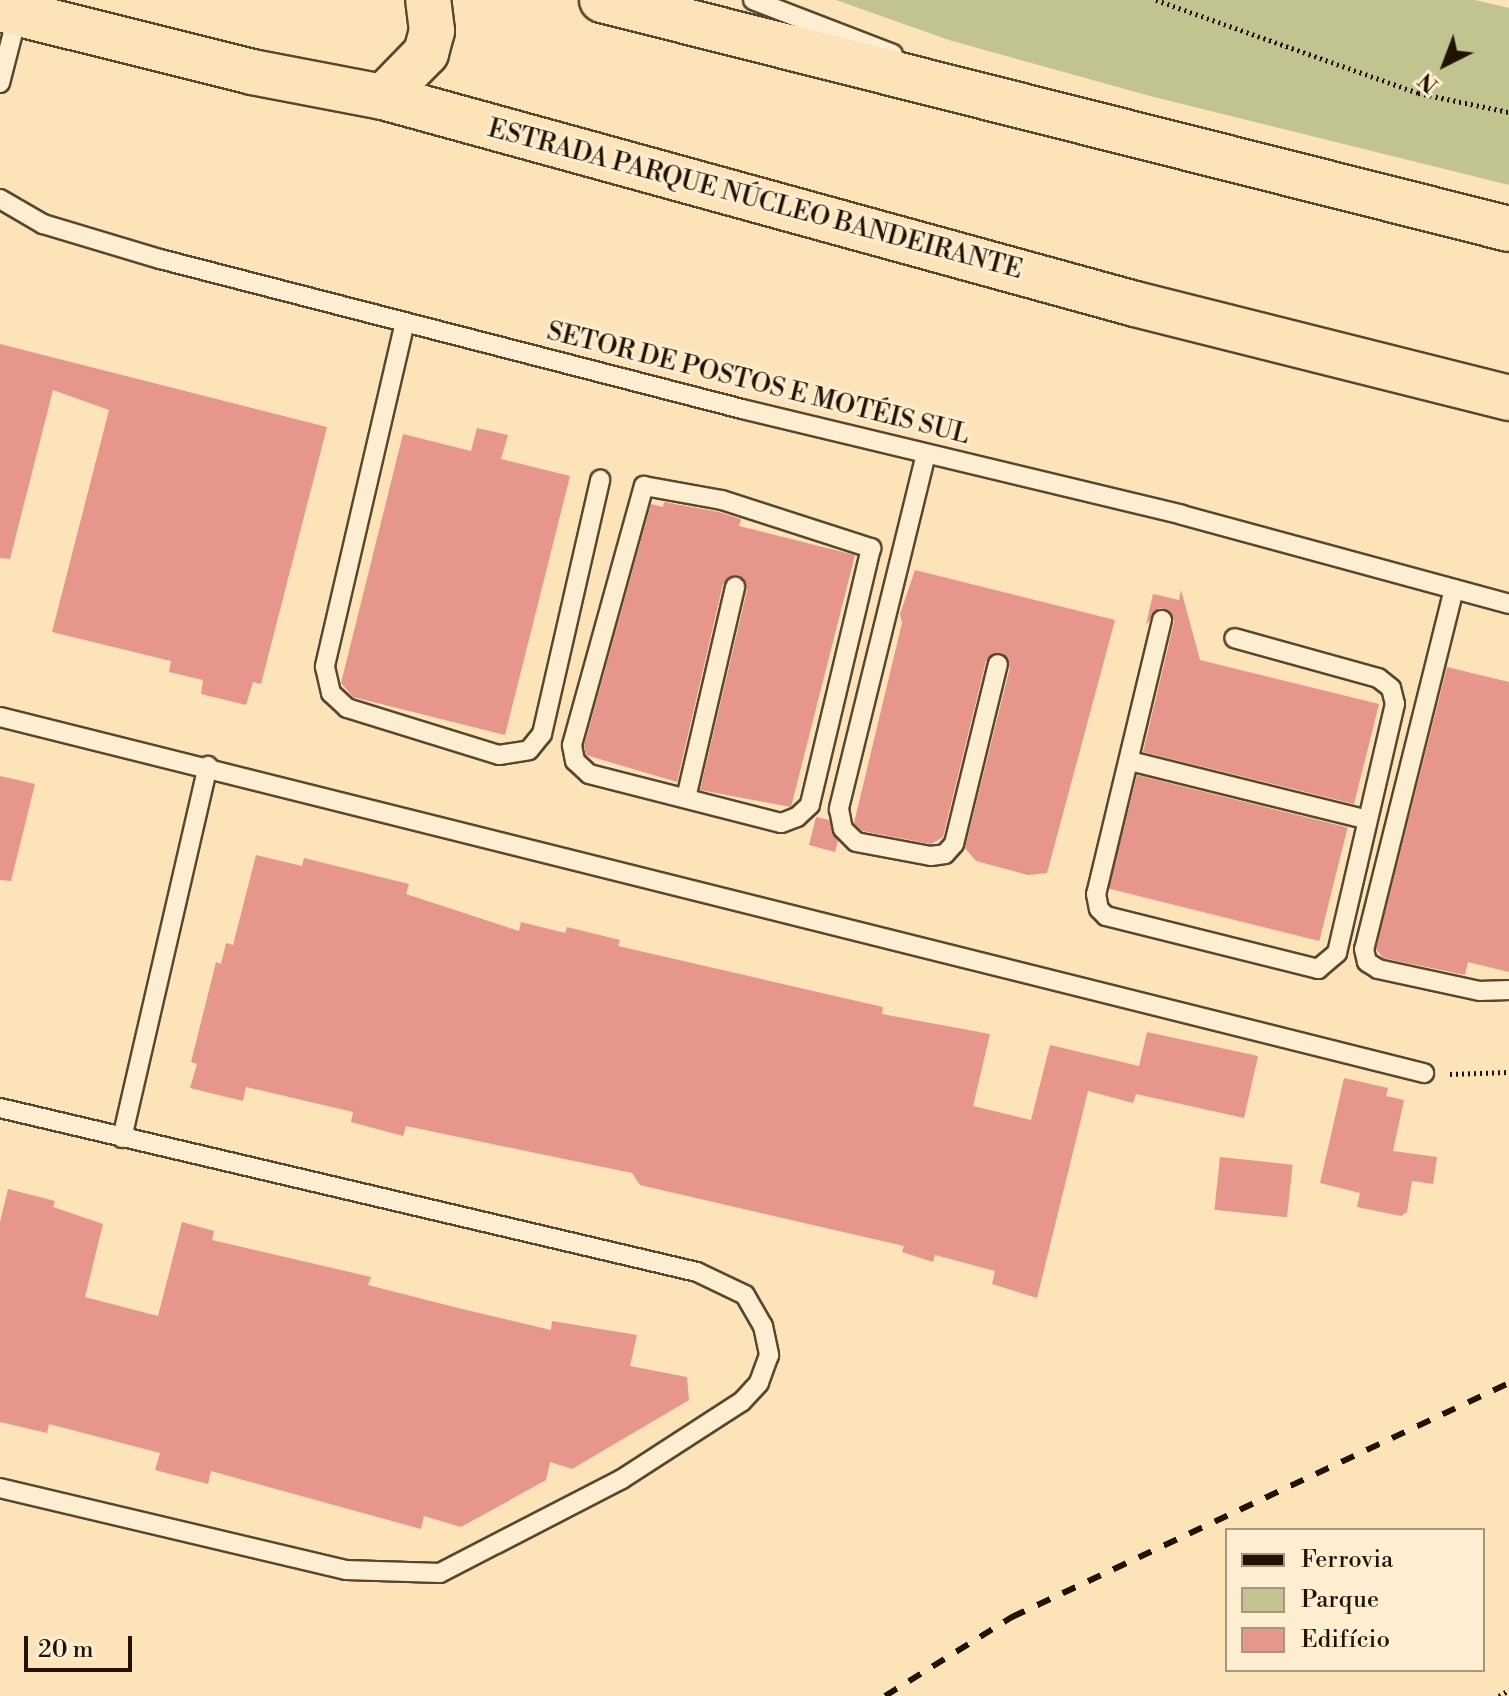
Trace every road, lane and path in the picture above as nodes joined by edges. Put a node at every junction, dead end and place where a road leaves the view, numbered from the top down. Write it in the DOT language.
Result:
graph roads {
  1 [pos="428,0"];
  2 [pos="602,0"];
  3 [pos="753,0"];
  4 [pos="1156,0"];
  5 [pos="9,11"];
  6 [pos="0,83"];
  7 [pos="383,97"];
  8 [pos="1018,106"];
  9 [pos="1509,112"];
  10 [pos="0,199"];
  11 [pos="1509,229"];
  12 [pos="405,322"];
  13 [pos="1509,398"];
  14 [pos="926,454"];
  15 [pos="600,480"];
  16 [pos="735,587"];
  17 [pos="1454,589"];
  18 [pos="1509,604"];
  19 [pos="1162,620"];
  20 [pos="1234,638"];
  21 [pos="998,664"];
  22 [pos="0,717"];
  23 [pos="1130,761"];
  24 [pos="208,766"];
  25 [pos="686,798"];
  26 [pos="1365,819"];
  27 [pos="1509,990"];
  28 [pos="1509,1072"];
  29 [pos="1424,1073"];
  30 [pos="0,1108"];
  31 [pos="122,1138"];
  32 [pos="0,1488"];
  33 [pos="1509,1690"];
  34 [pos="1499,1696"];
  1 -- 7 [label="highway"];
  2 -- 8 [label="highway"];
  3 -- 8 [label="lane"];
  4 -- 9 [label="path"];
  5 -- 6 [label="lane"];
  5 -- 7 [label="highway, ESTRADA PARQUE NÚCLEO BANDEIRANTE"];
  7 -- 13 [label="highway, ESTRADA PARQUE NÚCLEO BANDEIRANTE"];
  8 -- 11 [label="highway"];
  10 -- 12 [label="lane, SETOR DE POSTOS E MOTÉIS SUL"];
  12 -- 14 [label="lane, SETOR DE POSTOS E MOTÉIS SUL"];
  12 -- 15 [label="lane"];
  14 -- 17 [label="lane, SETOR DE POSTOS E MOTÉIS SUL"];
  14 -- 21 [label="lane"];
  16 -- 25 [label="lane"];
  17 -- 18 [label="lane, SETOR DE POSTOS E MOTÉIS SUL"];
  17 -- 27 [label="lane"];
  19 -- 23 [label="lane"];
  20 -- 26 [label="lane"];
  22 -- 24 [label="lane"];
  23 -- 26 [label="lane"];
  23 -- 26 [label="lane"];
  24 -- 29 [label="lane"];
  24 -- 31 [label="lane"];
  25 -- 25 [label="lane"];
  28 -- 29 [label="path"];
  30 -- 31 [label="lane"];
  31 -- 32 [label="lane"];
  33 -- 34 [label="path"];
}
